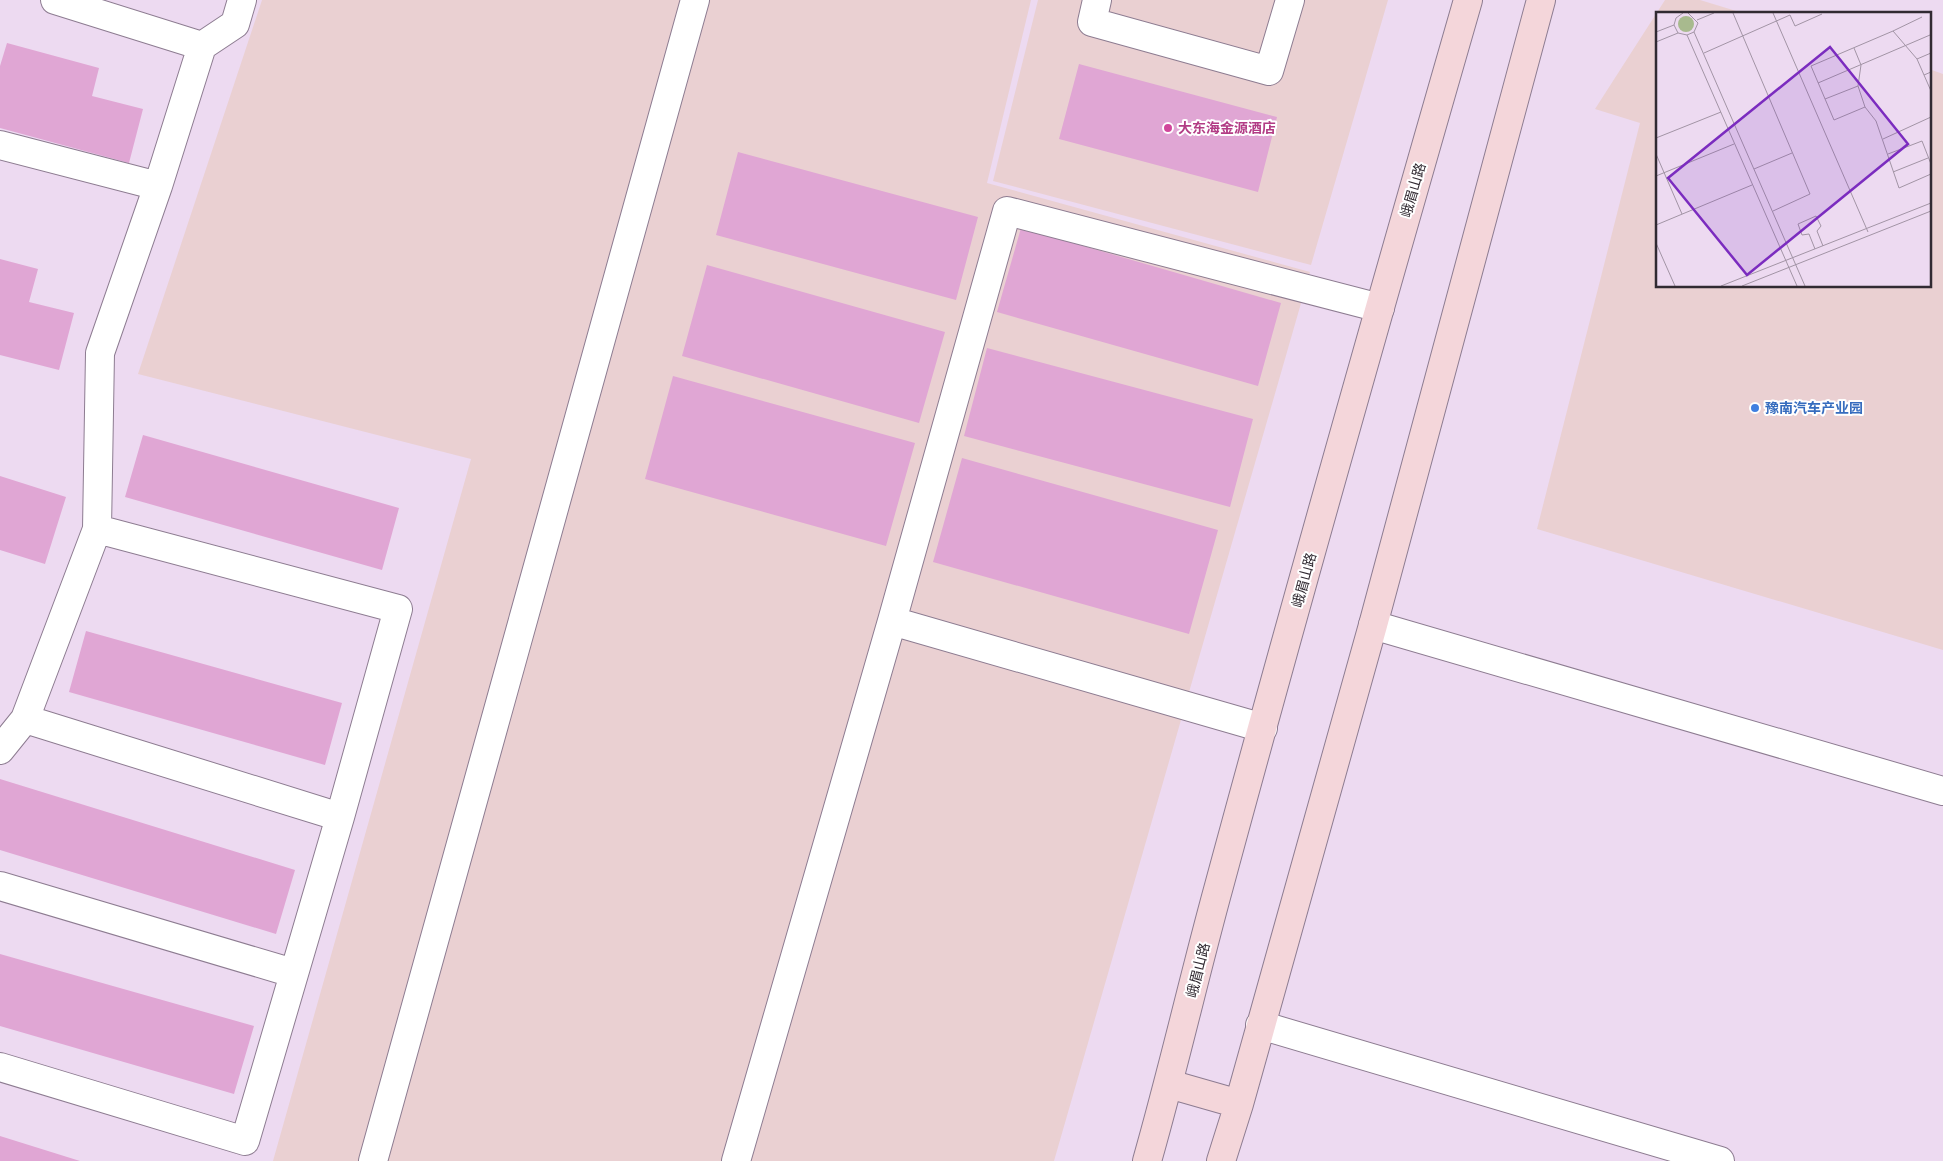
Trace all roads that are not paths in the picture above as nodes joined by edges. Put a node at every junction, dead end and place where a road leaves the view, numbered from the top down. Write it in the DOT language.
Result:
graph roads {
  1 [pos="55,0"];
  2 [pos="242,0"];
  3 [pos="695,0"];
  4 [pos="1097,0"];
  5 [pos="1290,0"];
  6 [pos="1468,0"];
  7 [pos="1541,0"];
  8 [pos="202,46"];
  9 [pos="0,145"];
  10 [pos="158,186"];
  11 [pos="1380,308"];
  12 [pos="97,528"];
  13 [pos="892,621"];
  14 [pos="1373,626"];
  15 [pos="24,719"];
  16 [pos="1263,728"];
  17 [pos="0,750"];
  18 [pos="1943,791"];
  19 [pos="340,816"];
  20 [pos="0,886"];
  21 [pos="293,973"];
  22 [pos="1260,1025"];
  23 [pos="0,1067"];
  24 [pos="1169,1084"];
  25 [pos="1239,1104"];
  26 [pos="373,1161"];
  27 [pos="736,1161"];
  28 [pos="1147,1161"];
  29 [pos="1221,1161"];
  30 [pos="1720,1161"];
  1 -- 8 [label="street"];
  2 -- 8 [label="street"];
  3 -- 26 [label="street"];
  4 -- 5 [label="street"];
  6 -- 11 [label="street, 峨眉山路"];
  7 -- 14 [label="street"];
  8 -- 10 [label="street"];
  9 -- 10 [label="street"];
  10 -- 12 [label="street"];
  11 -- 13 [label="street"];
  11 -- 16 [label="street, 峨眉山路"];
  12 -- 15 [label="street"];
  12 -- 19 [label="street"];
  13 -- 16 [label="street"];
  13 -- 27 [label="street"];
  14 -- 18 [label="street"];
  14 -- 22 [label="street"];
  15 -- 17 [label="street"];
  15 -- 19 [label="street"];
  16 -- 24 [label="street, 峨眉山路"];
  19 -- 21 [label="street"];
  20 -- 21 [label="street"];
  21 -- 23 [label="street"];
  22 -- 25 [label="street"];
  22 -- 30 [label="street"];
  24 -- 25 [label="street"];
  24 -- 28 [label="street, 峨眉山路"];
  25 -- 29 [label="street"];
}
